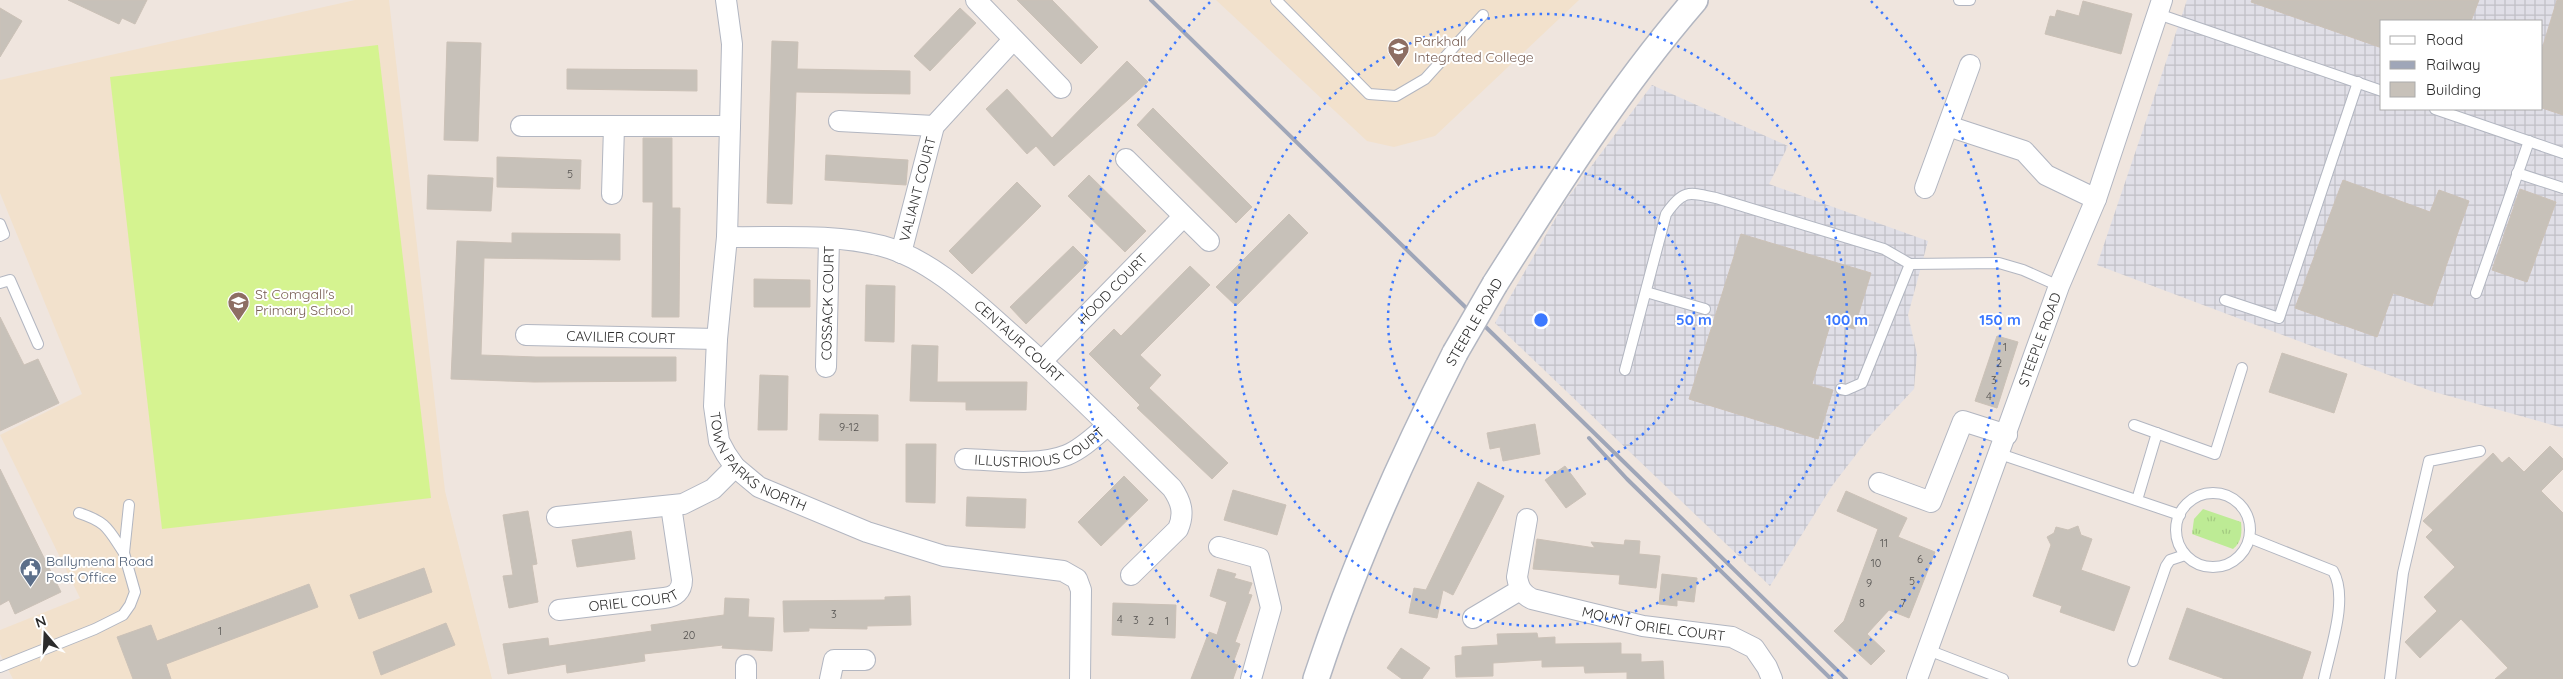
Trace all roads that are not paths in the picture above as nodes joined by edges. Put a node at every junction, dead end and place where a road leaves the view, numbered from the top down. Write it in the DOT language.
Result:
graph roads {
  1 [pos="726,0"];
  2 [pos="976,0"];
  3 [pos="1276,0"];
  4 [pos="1695,0"];
  5 [pos="1960,0"];
  6 [pos="1970,0"];
  7 [pos="2160,7"];
  8 [pos="1483,15"];
  9 [pos="1013,40"];
  10 [pos="1970,65"];
  11 [pos="2358,82"];
  12 [pos="1061,88"];
  13 [pos="2380,90"];
  14 [pos="2438,110"];
  15 [pos="839,121"];
  16 [pos="521,126"];
  17 [pos="730,126"];
  18 [pos="934,126"];
  19 [pos="1948,126"];
  20 [pos="614,127"];
  21 [pos="2528,141"];
  22 [pos="2563,152"];
  23 [pos="1126,159"];
  24 [pos="2517,173"];
  25 [pos="1925,188"];
  26 [pos="2563,188"];
  27 [pos="612,194"];
  28 [pos="2096,199"];
  29 [pos="1183,217"];
  30 [pos="0,224"];
  31 [pos="0,236"];
  32 [pos="727,236"];
  33 [pos="829,239"];
  34 [pos="1209,241"];
  35 [pos="901,253"];
  36 [pos="1910,264"];
  37 [pos="0,283"];
  38 [pos="2059,286"];
  39 [pos="1646,292"];
  40 [pos="2476,293"];
  41 [pos="2225,300"];
  42 [pos="1705,309"];
  43 [pos="526,335"];
  44 [pos="717,340"];
  45 [pos="38,344"];
  46 [pos="1042,361"];
  47 [pos="826,367"];
  48 [pos="2242,368"];
  49 [pos="1625,370"];
  50 [pos="1841,389"];
  51 [pos="2134,425"];
  52 [pos="1108,426"];
  53 [pos="2157,433"];
  54 [pos="2007,435"];
  55 [pos="2480,451"];
  56 [pos="2000,454"];
  57 [pos="965,459"];
  58 [pos="736,467"];
  59 [pos="1879,483"];
  60 [pos="2137,500"];
  61 [pos="129,505"];
  62 [pos="671,506"];
  63 [pos="80,513"];
  64 [pos="2180,515"];
  65 [pos="557,518"];
  66 [pos="1527,519"];
  67 [pos="2250,538"];
  68 [pos="1219,547"];
  69 [pos="124,553"];
  70 [pos="2185,555"];
  71 [pos="1131,575"];
  72 [pos="1520,590"];
  73 [pos="559,610"];
  74 [pos="1473,618"];
  75 [pos="1928,650"];
  76 [pos="865,660"];
  77 [pos="2133,661"];
  78 [pos="0,667"];
  79 [pos="830,679"];
  80 [pos="1080,679"];
  81 [pos="1251,679"];
  82 [pos="1316,679"];
  83 [pos="1772,679"];
  84 [pos="1917,679"];
  85 [pos="2003,679"];
  86 [pos="2324,679"];
  87 [pos="2390,679"];
  1 -- 17 [label="street, TOWN PARKS NORTH"];
  2 -- 9 [label="street"];
  3 -- 8 [label="lane"];
  4 -- 82 [label="street, STEEPLE ROAD, bridge"];
  5 -- 6 [label="lane"];
  7 -- 11 [label="lane"];
  7 -- 28 [label="street, STEEPLE ROAD"];
  9 -- 12 [label="street"];
  9 -- 18 [label="street, VALIANT COURT"];
  10 -- 19 [label="street"];
  11 -- 13 [label="lane"];
  11 -- 41 [label="lane"];
  14 -- 21 [label="lane"];
  15 -- 18 [label="street, VALIANT COURT"];
  16 -- 20 [label="street"];
  17 -- 20 [label="street"];
  17 -- 32 [label="street, TOWN PARKS NORTH"];
  18 -- 35 [label="street, VALIANT COURT"];
  19 -- 25 [label="street"];
  19 -- 28 [label="street"];
  20 -- 27 [label="street"];
  21 -- 22 [label="lane"];
  21 -- 24 [label="lane"];
  23 -- 29 [label="street"];
  24 -- 26 [label="lane"];
  24 -- 40 [label="lane"];
  28 -- 38 [label="street, STEEPLE ROAD"];
  29 -- 34 [label="street"];
  29 -- 46 [label="street, HOOD COURT"];
  30 -- 31 [label="lane"];
  32 -- 33 [label="street, CENTAUR COURT"];
  32 -- 44 [label="street, TOWN PARKS NORTH"];
  33 -- 35 [label="street, CENTAUR COURT"];
  33 -- 47 [label="street, COSSACK COURT"];
  35 -- 46 [label="street, CENTAUR COURT"];
  36 -- 38 [label="lane"];
  36 -- 39 [label="lane"];
  36 -- 50 [label="lane"];
  37 -- 45 [label="lane"];
  38 -- 54 [label="street, STEEPLE ROAD"];
  39 -- 42 [label="lane"];
  39 -- 49 [label="lane"];
  43 -- 44 [label="street, CAVILIER COURT"];
  44 -- 58 [label="street, TOWN PARKS NORTH"];
  46 -- 52 [label="street, CENTAUR COURT"];
  48 -- 53 [label="lane"];
  51 -- 53 [label="lane"];
  52 -- 57 [label="street, ILLUSTRIOUS COURT"];
  52 -- 71 [label="street, CENTAUR COURT"];
  53 -- 60 [label="lane"];
  54 -- 56 [label="street, STEEPLE ROAD"];
  54 -- 59 [label="street"];
  55 -- 87 [label="lane"];
  56 -- 60 [label="lane"];
  56 -- 75 [label="street, STEEPLE ROAD"];
  58 -- 62 [label="street"];
  58 -- 80 [label="street, TOWN PARKS NORTH"];
  60 -- 64 [label="lane"];
  61 -- 69 [label="lane"];
  62 -- 65 [label="street"];
  62 -- 73 [label="street, ORIEL COURT"];
  63 -- 69 [label="lane"];
  64 -- 67 [label="lane"];
  64 -- 70 [label="lane"];
  66 -- 72 [label="street"];
  67 -- 70 [label="lane"];
  67 -- 86 [label="lane"];
  68 -- 81 [label="street"];
  69 -- 78 [label="lane"];
  70 -- 77 [label="lane"];
  72 -- 74 [label="street"];
  72 -- 83 [label="street, MOUNT ORIEL COURT"];
  75 -- 84 [label="street, STEEPLE ROAD"];
  75 -- 85 [label="lane"];
  76 -- 79 [label="street"];
}
